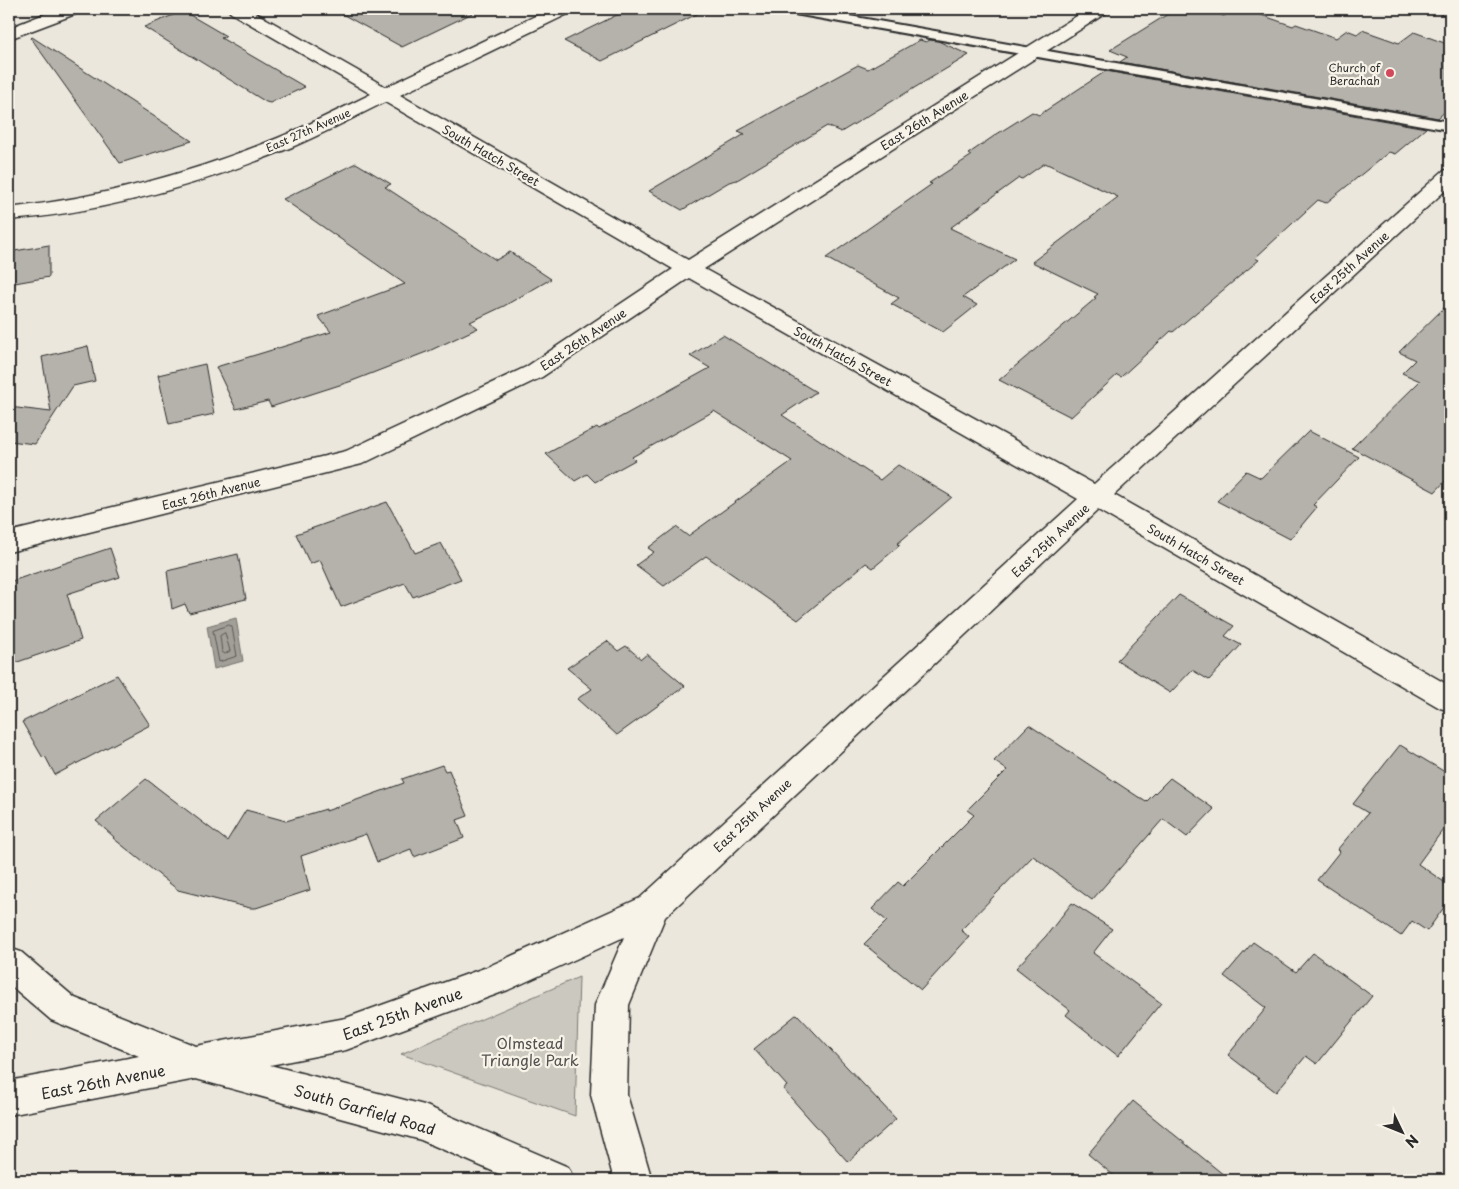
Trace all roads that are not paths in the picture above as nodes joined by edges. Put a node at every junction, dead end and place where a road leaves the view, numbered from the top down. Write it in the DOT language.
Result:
graph roads {
  1 [pos="72,9"];
  2 [pos="238,9"];
  3 [pos="564,9"];
  4 [pos="789,9"];
  5 [pos="1100,9"];
  6 [pos="9,34"];
  7 [pos="1033,51"];
  8 [pos="386,94"];
  9 [pos="1450,126"];
  10 [pos="1450,175"];
  11 [pos="9,214"];
  12 [pos="688,269"];
  13 [pos="1096,497"];
  14 [pos="9,542"];
  15 [pos="1450,700"];
  16 [pos="652,908"];
  17 [pos="9,963"];
  18 [pos="197,1063"];
  19 [pos="9,1098"];
  20 [pos="555,1180"];
  21 [pos="633,1180"];
  1 -- 6 [label="street"];
  2 -- 8 [label="street, South Hatch Street"];
  3 -- 8 [label="street, East 27th Avenue"];
  4 -- 7 [label="lane"];
  5 -- 7 [label="street, East 26th Avenue"];
  7 -- 9 [label="lane"];
  7 -- 12 [label="street, East 26th Avenue"];
  8 -- 11 [label="street, East 27th Avenue"];
  8 -- 12 [label="street, South Hatch Street"];
  10 -- 13 [label="street, East 25th Avenue"];
  12 -- 13 [label="street, South Hatch Street"];
  12 -- 14 [label="street, East 26th Avenue"];
  13 -- 15 [label="street, South Hatch Street"];
  13 -- 16 [label="street, East 25th Avenue"];
  16 -- 18 [label="street, East 25th Avenue"];
  16 -- 21 [label="street, East 25th Avenue"];
  17 -- 18 [label="street, South Garfield Road"];
  18 -- 19 [label="street, East 26th Avenue"];
  18 -- 20 [label="street, South Garfield Road"];
}
